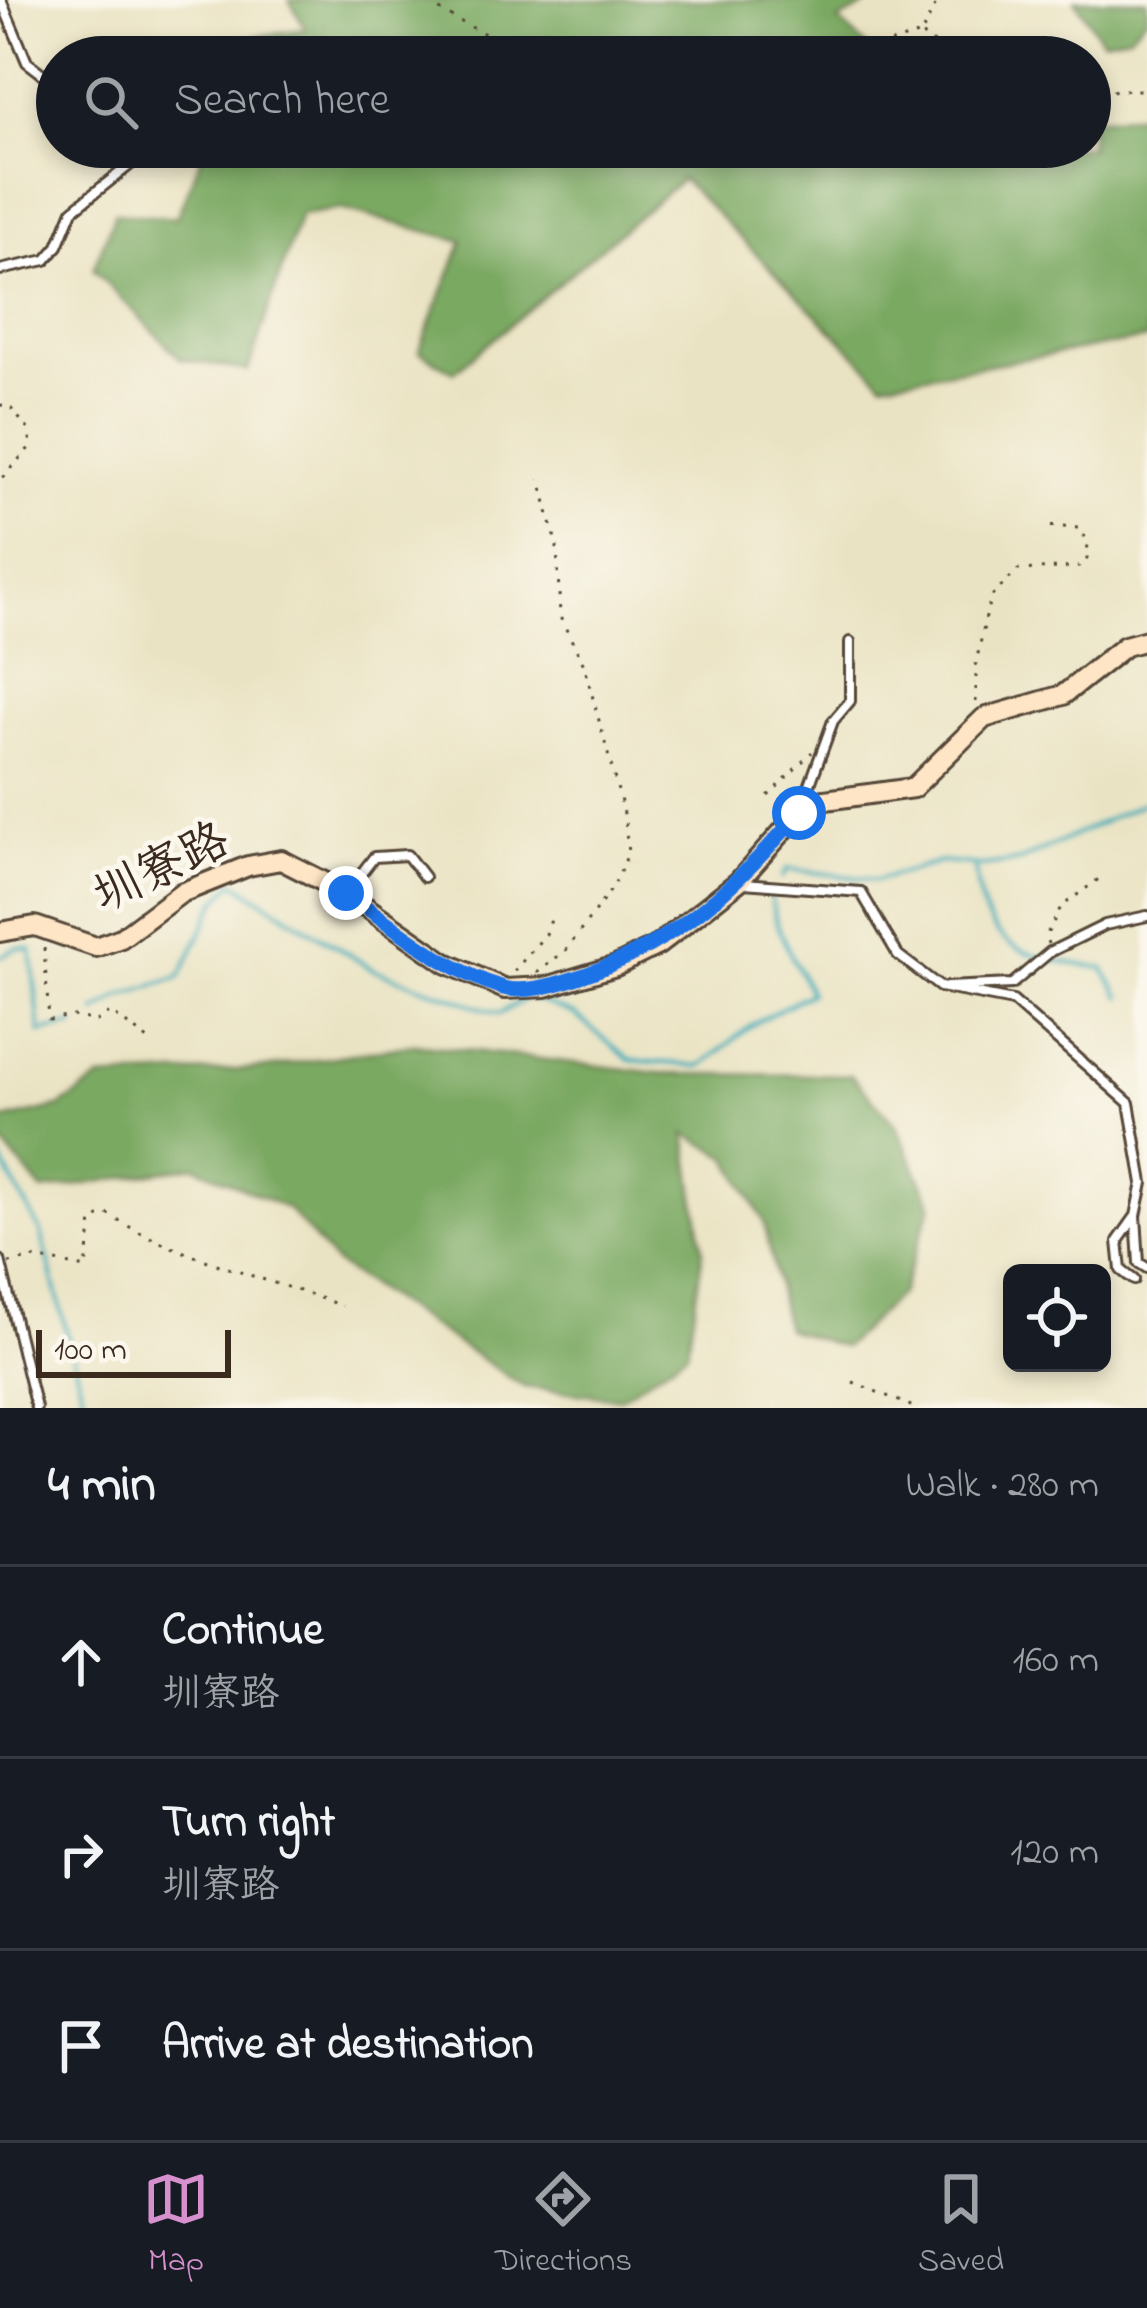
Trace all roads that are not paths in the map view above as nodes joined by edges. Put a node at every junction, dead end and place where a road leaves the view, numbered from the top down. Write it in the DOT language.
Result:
graph roads {
  1 [pos="1,0"];
  2 [pos="36,69"];
  3 [pos="126,168"];
  4 [pos="0,270"];
  5 [pos="1147,640"];
  6 [pos="850,642"];
  7 [pos="799,813"];
  8 [pos="424,877"];
  9 [pos="738,882"];
  10 [pos="346,893"];
  11 [pos="1147,916"];
  12 [pos="0,932"];
  13 [pos="940,987"];
  14 [pos="1136,1216"];
  15 [pos="1,1263"];
  16 [pos="1147,1268"];
  17 [pos="1134,1280"];
  18 [pos="36,1408"];
  1 -- 2 [label="lane"];
  3 -- 4 [label="lane"];
  5 -- 7 [label="street"];
  6 -- 7 [label="lane"];
  7 -- 9 [label="street"];
  8 -- 10 [label="lane"];
  9 -- 10 [label="street, 圳寮路"];
  9 -- 13 [label="lane"];
  10 -- 12 [label="street, 圳寮路"];
  11 -- 13 [label="lane"];
  13 -- 14 [label="lane"];
  14 -- 16 [label="lane"];
  14 -- 17 [label="lane"];
  15 -- 18 [label="lane"];
}
